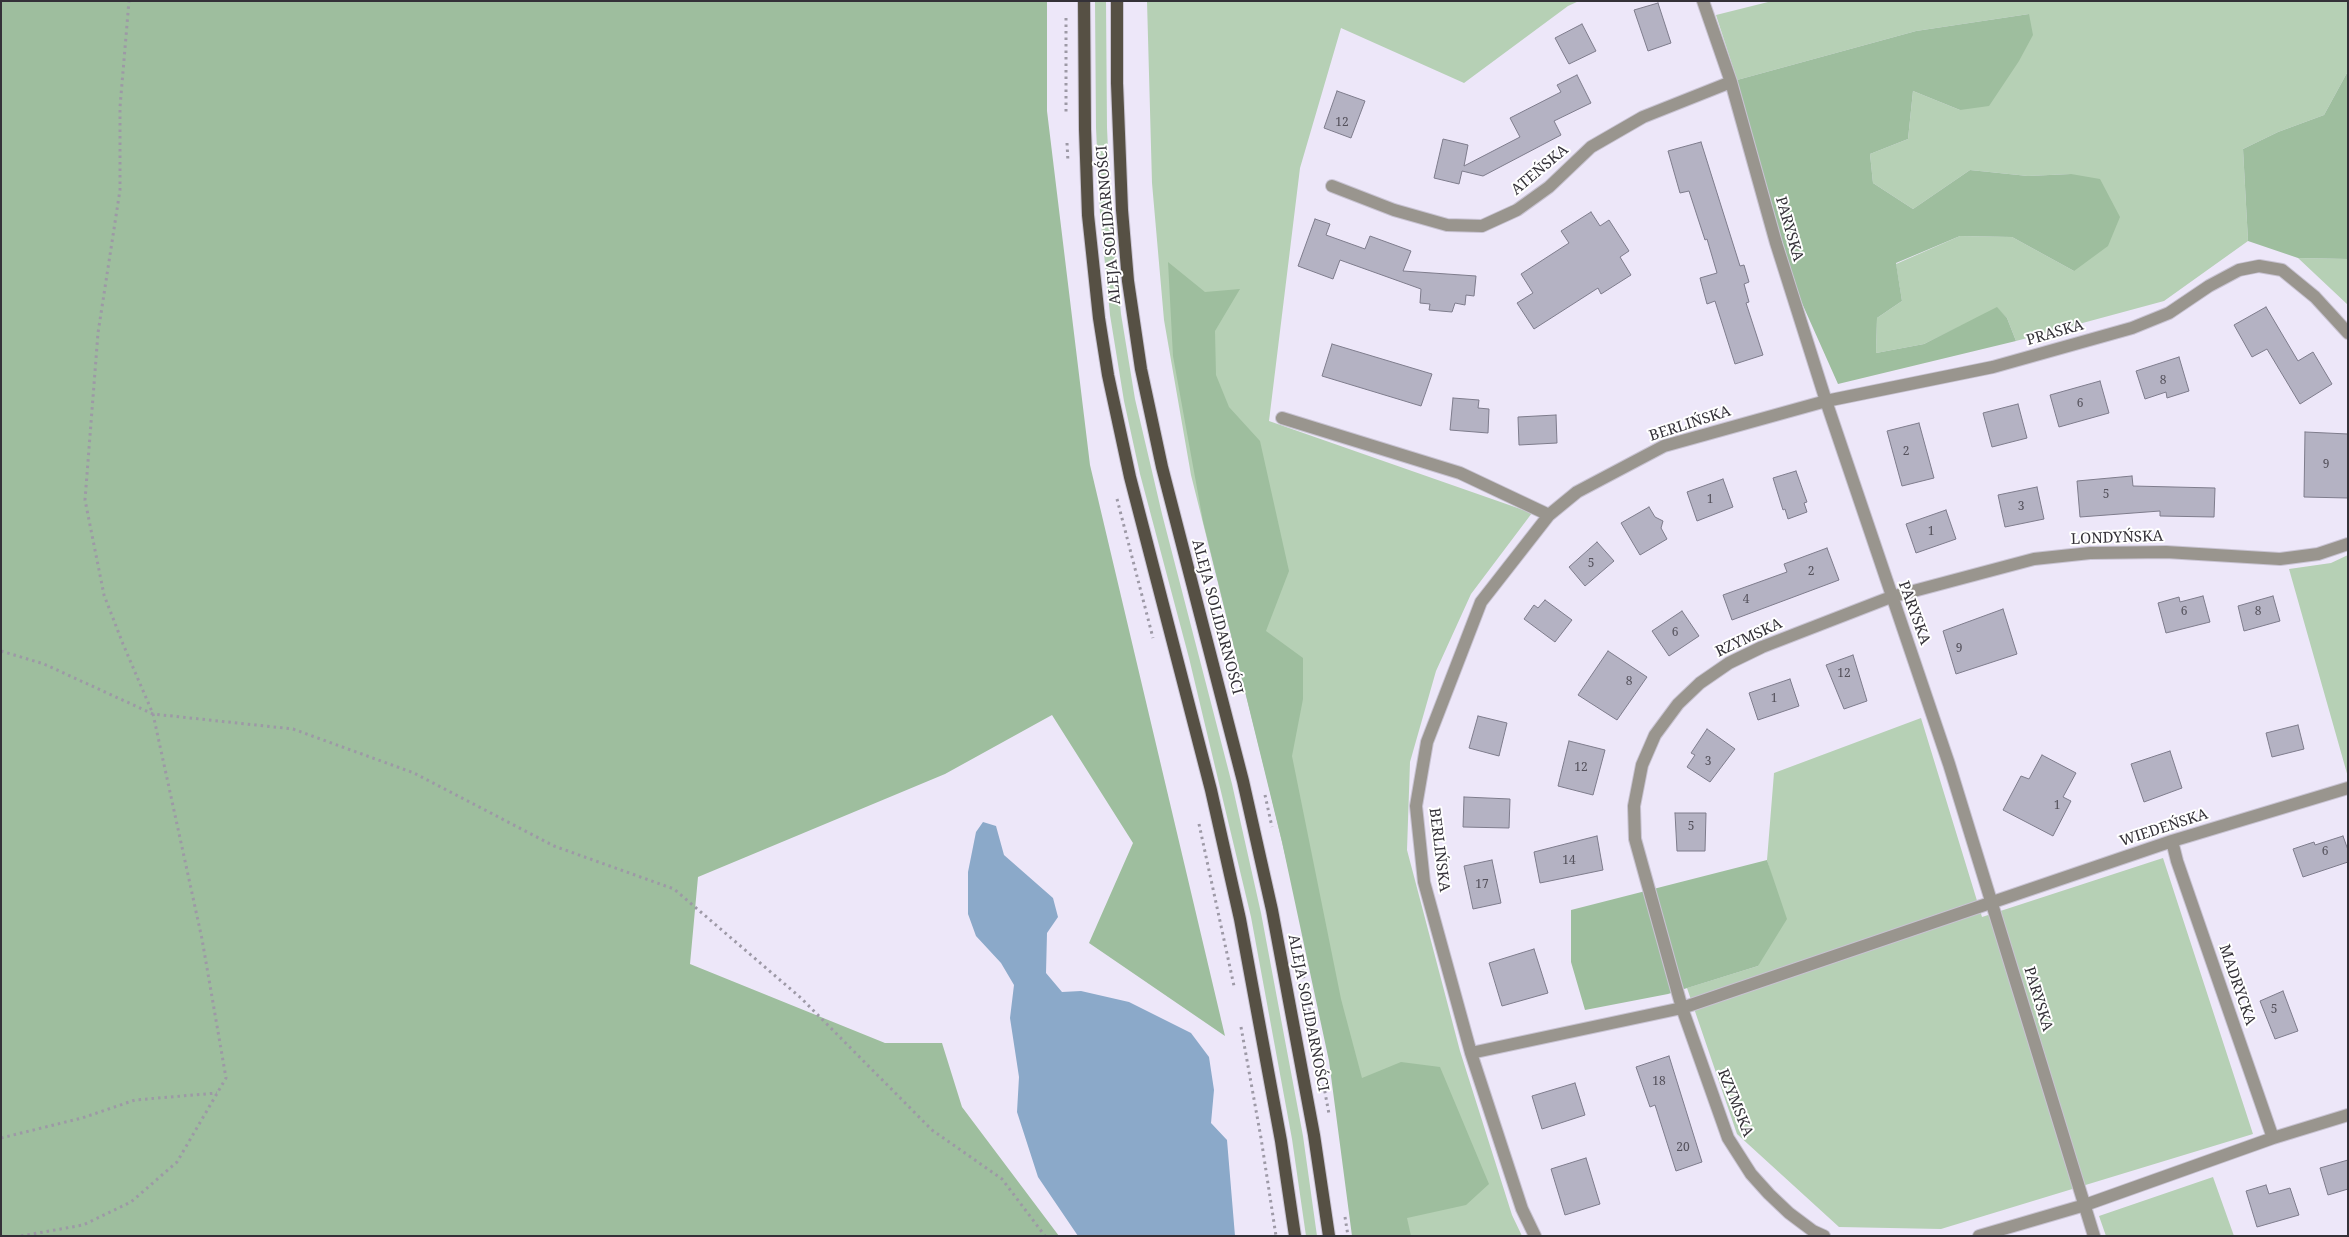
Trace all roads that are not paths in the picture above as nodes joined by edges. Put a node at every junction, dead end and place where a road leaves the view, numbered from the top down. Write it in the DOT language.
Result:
graph roads {
  1 [pos="1084,1"];
  2 [pos="1117,1"];
  3 [pos="1703,1"];
  4 [pos="1731,82"];
  5 [pos="1332,186"];
  6 [pos="2348,333"];
  7 [pos="1826,401"];
  8 [pos="1282,418"];
  9 [pos="1549,515"];
  10 [pos="2348,544"];
  11 [pos="1891,597"];
  12 [pos="2348,788"];
  13 [pos="2172,841"];
  14 [pos="1991,903"];
  15 [pos="1682,1008"];
  16 [pos="1471,1053"];
  17 [pos="2348,1115"];
  18 [pos="2273,1138"];
  19 [pos="2085,1205"];
  20 [pos="1295,1236"];
  21 [pos="1328,1236"];
  22 [pos="1535,1236"];
  23 [pos="1824,1236"];
  24 [pos="1979,1236"];
  25 [pos="2094,1236"];
  1 -- 20 [label="main road, ALEJA SOLIDARNOŚCI"];
  2 -- 21 [label="main road, ALEJA SOLIDARNOŚCI"];
  3 -- 4 [label="street, PARYSKA"];
  4 -- 5 [label="street, ATEŃSKA"];
  4 -- 7 [label="street, PARYSKA"];
  6 -- 7 [label="street, PRASKA"];
  7 -- 9 [label="street, BERLIŃSKA"];
  7 -- 11 [label="street, PARYSKA"];
  8 -- 9 [label="street"];
  9 -- 16 [label="street, BERLIŃSKA"];
  10 -- 11 [label="street, LONDYŃSKA"];
  11 -- 14 [label="street, PARYSKA"];
  11 -- 15 [label="street, RZYMSKA"];
  12 -- 13 [label="street, WIEDEŃSKA"];
  13 -- 14 [label="street, WIEDEŃSKA"];
  13 -- 18 [label="street, MADRYCKA"];
  14 -- 15 [label="street"];
  14 -- 19 [label="street, PARYSKA"];
  15 -- 16 [label="street"];
  15 -- 23 [label="street, RZYMSKA"];
  16 -- 22 [label="street, BERLIŃSKA"];
  17 -- 18 [label="street"];
  18 -- 19 [label="street"];
  19 -- 24 [label="street"];
  19 -- 25 [label="street, PARYSKA"];
}
